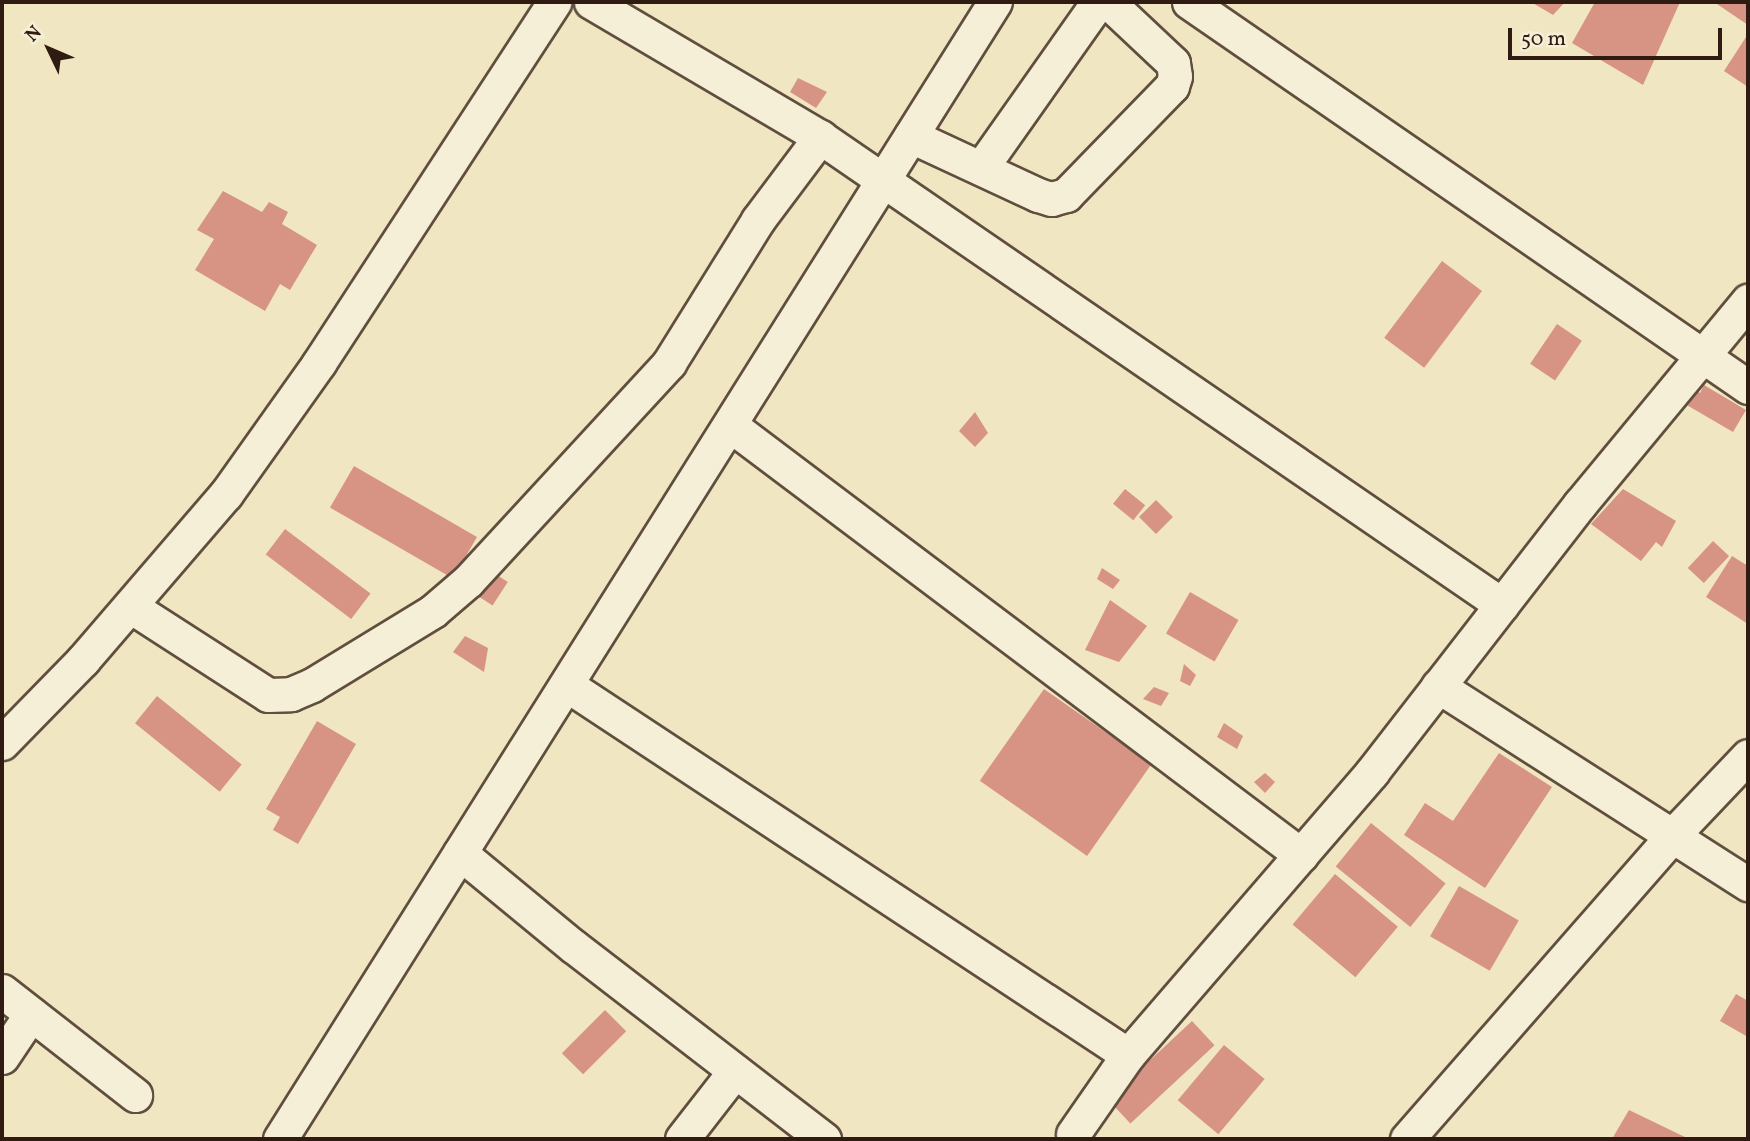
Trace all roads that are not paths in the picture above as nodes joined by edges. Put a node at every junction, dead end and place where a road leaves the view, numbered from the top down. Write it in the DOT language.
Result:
graph roads {
  1 [pos="554,2"];
  2 [pos="591,2"];
  3 [pos="995,2"];
  4 [pos="1098,2"];
  5 [pos="1108,2"];
  6 [pos="1189,2"];
  7 [pos="911,136"];
  8 [pos="820,137"];
  9 [pos="981,168"];
  10 [pos="884,180"];
  11 [pos="1748,301"];
  12 [pos="1702,357"];
  13 [pos="1748,387"];
  14 [pos="730,425"];
  15 [pos="1502,605"];
  16 [pos="130,606"];
  17 [pos="567,685"];
  18 [pos="1438,686"];
  19 [pos="2,743"];
  20 [pos="1748,757"];
  21 [pos="1672,836"];
  22 [pos="460,853"];
  23 [pos="1301,855"];
  24 [pos="1748,884"];
  25 [pos="2,991"];
  26 [pos="31,1014"];
  27 [pos="1128,1055"];
  28 [pos="2,1057"];
  29 [pos="735,1071"];
  30 [pos="135,1096"];
  31 [pos="1080,1138"];
  32 [pos="280,1139"];
  33 [pos="682,1139"];
  34 [pos="824,1139"];
  35 [pos="1406,1139"];
  1 -- 16 [label="street"];
  2 -- 8 [label="street"];
  3 -- 7 [label="street"];
  4 -- 9 [label="street"];
  5 -- 9 [label="street"];
  6 -- 12 [label="street"];
  7 -- 9 [label="street"];
  7 -- 10 [label="street"];
  8 -- 10 [label="street"];
  8 -- 16 [label="street"];
  10 -- 14 [label="street"];
  10 -- 15 [label="street"];
  11 -- 12 [label="street"];
  12 -- 13 [label="street"];
  12 -- 15 [label="street"];
  14 -- 17 [label="street"];
  14 -- 23 [label="street"];
  15 -- 18 [label="street"];
  16 -- 19 [label="street"];
  17 -- 22 [label="street"];
  17 -- 27 [label="street"];
  18 -- 21 [label="street"];
  18 -- 23 [label="street"];
  20 -- 21 [label="street"];
  21 -- 24 [label="street"];
  21 -- 35 [label="street"];
  22 -- 29 [label="street"];
  22 -- 32 [label="street"];
  23 -- 27 [label="street"];
  25 -- 26 [label="street"];
  26 -- 28 [label="street"];
  26 -- 30 [label="street"];
  27 -- 31 [label="street"];
  29 -- 33 [label="street"];
  29 -- 34 [label="street"];
}
